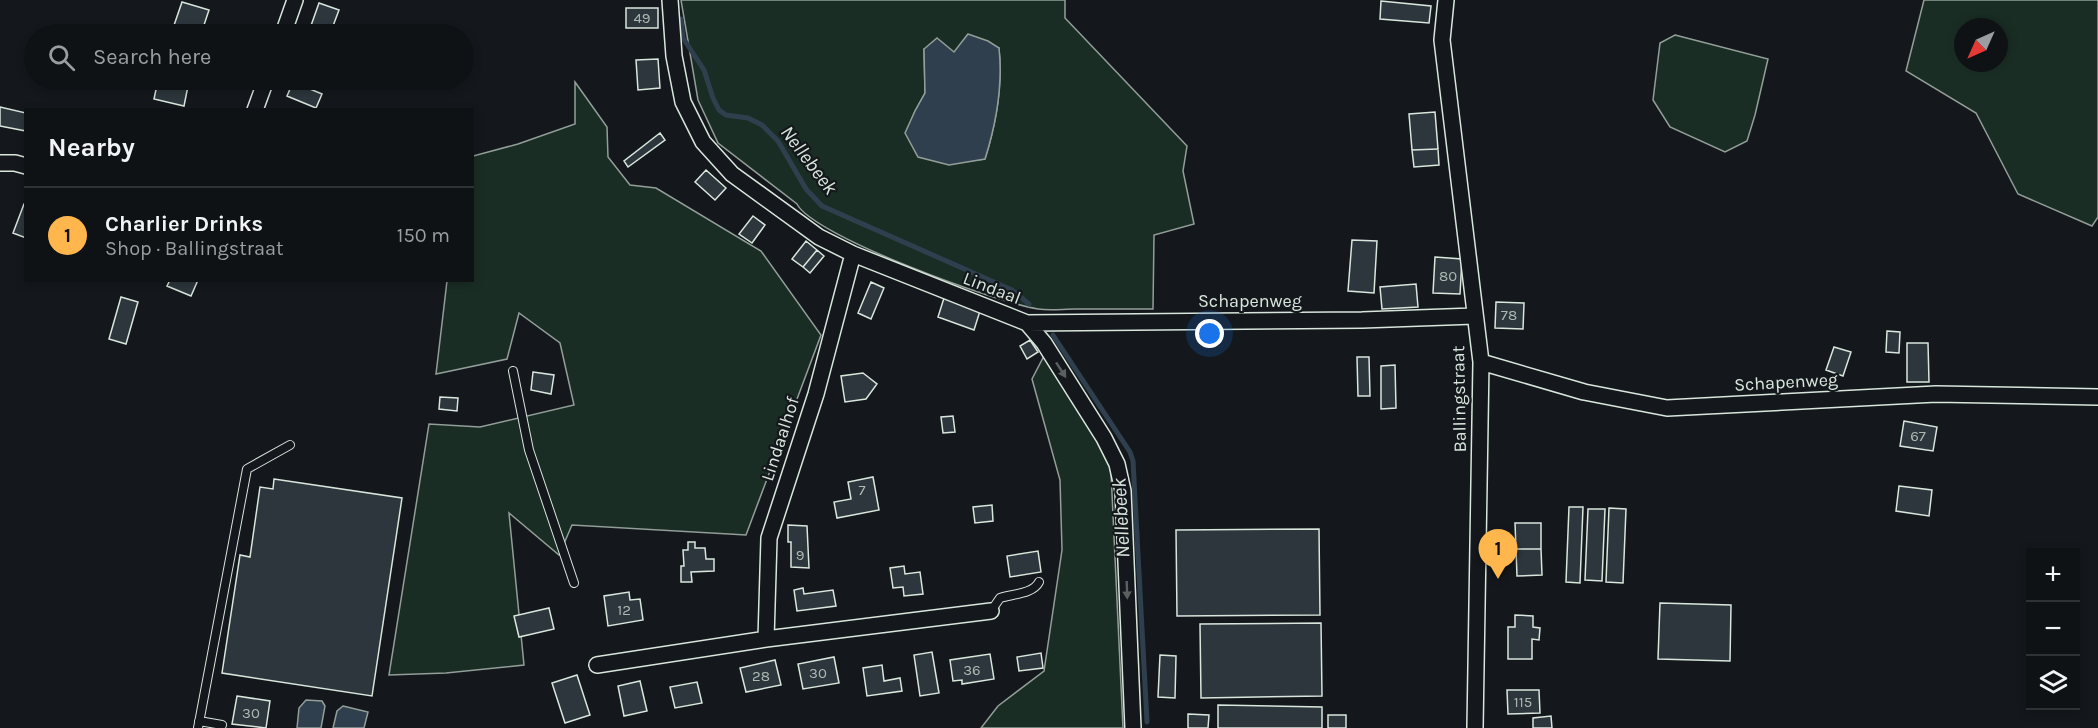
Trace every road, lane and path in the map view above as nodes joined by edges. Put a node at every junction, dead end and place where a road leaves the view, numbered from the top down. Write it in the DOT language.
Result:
graph roads {
  1 [pos="295,0"];
  2 [pos="670,0"];
  3 [pos="1446,0"];
  4 [pos="287,24"];
  5 [pos="262,90"];
  6 [pos="256,108"];
  7 [pos="0,163"];
  8 [pos="24,165"];
  9 [pos="854,255"];
  10 [pos="1474,316"];
  11 [pos="1027,322"];
  12 [pos="1481,362"];
  13 [pos="513,371"];
  14 [pos="2098,397"];
  15 [pos="290,445"];
  16 [pos="1039,582"];
  17 [pos="574,583"];
  18 [pos="991,611"];
  19 [pos="766,639"];
  20 [pos="597,665"];
  21 [pos="198,724"];
  22 [pos="222,725"];
  23 [pos="1133,728"];
  24 [pos="1475,728"];
  1 -- 4 [label="street"];
  2 -- 9 [label="street, Lindaal"];
  3 -- 10 [label="street, Ballingstraat"];
  5 -- 6 [label="street"];
  7 -- 8 [label="street"];
  9 -- 11 [label="street, Lindaal"];
  9 -- 19 [label="street, Lindaalhof"];
  10 -- 11 [label="street, Schapenweg"];
  10 -- 12 [label="street, Ballingstraat"];
  11 -- 23 [label="street, Lindaal, one-way"];
  12 -- 14 [label="street, Schapenweg"];
  12 -- 24 [label="street, Ballingstraat"];
  13 -- 17 [label="lane"];
  15 -- 21 [label="lane"];
  16 -- 18 [label="lane"];
  18 -- 19 [label="street"];
  19 -- 20 [label="street"];
  21 -- 22 [label="lane"];
}
